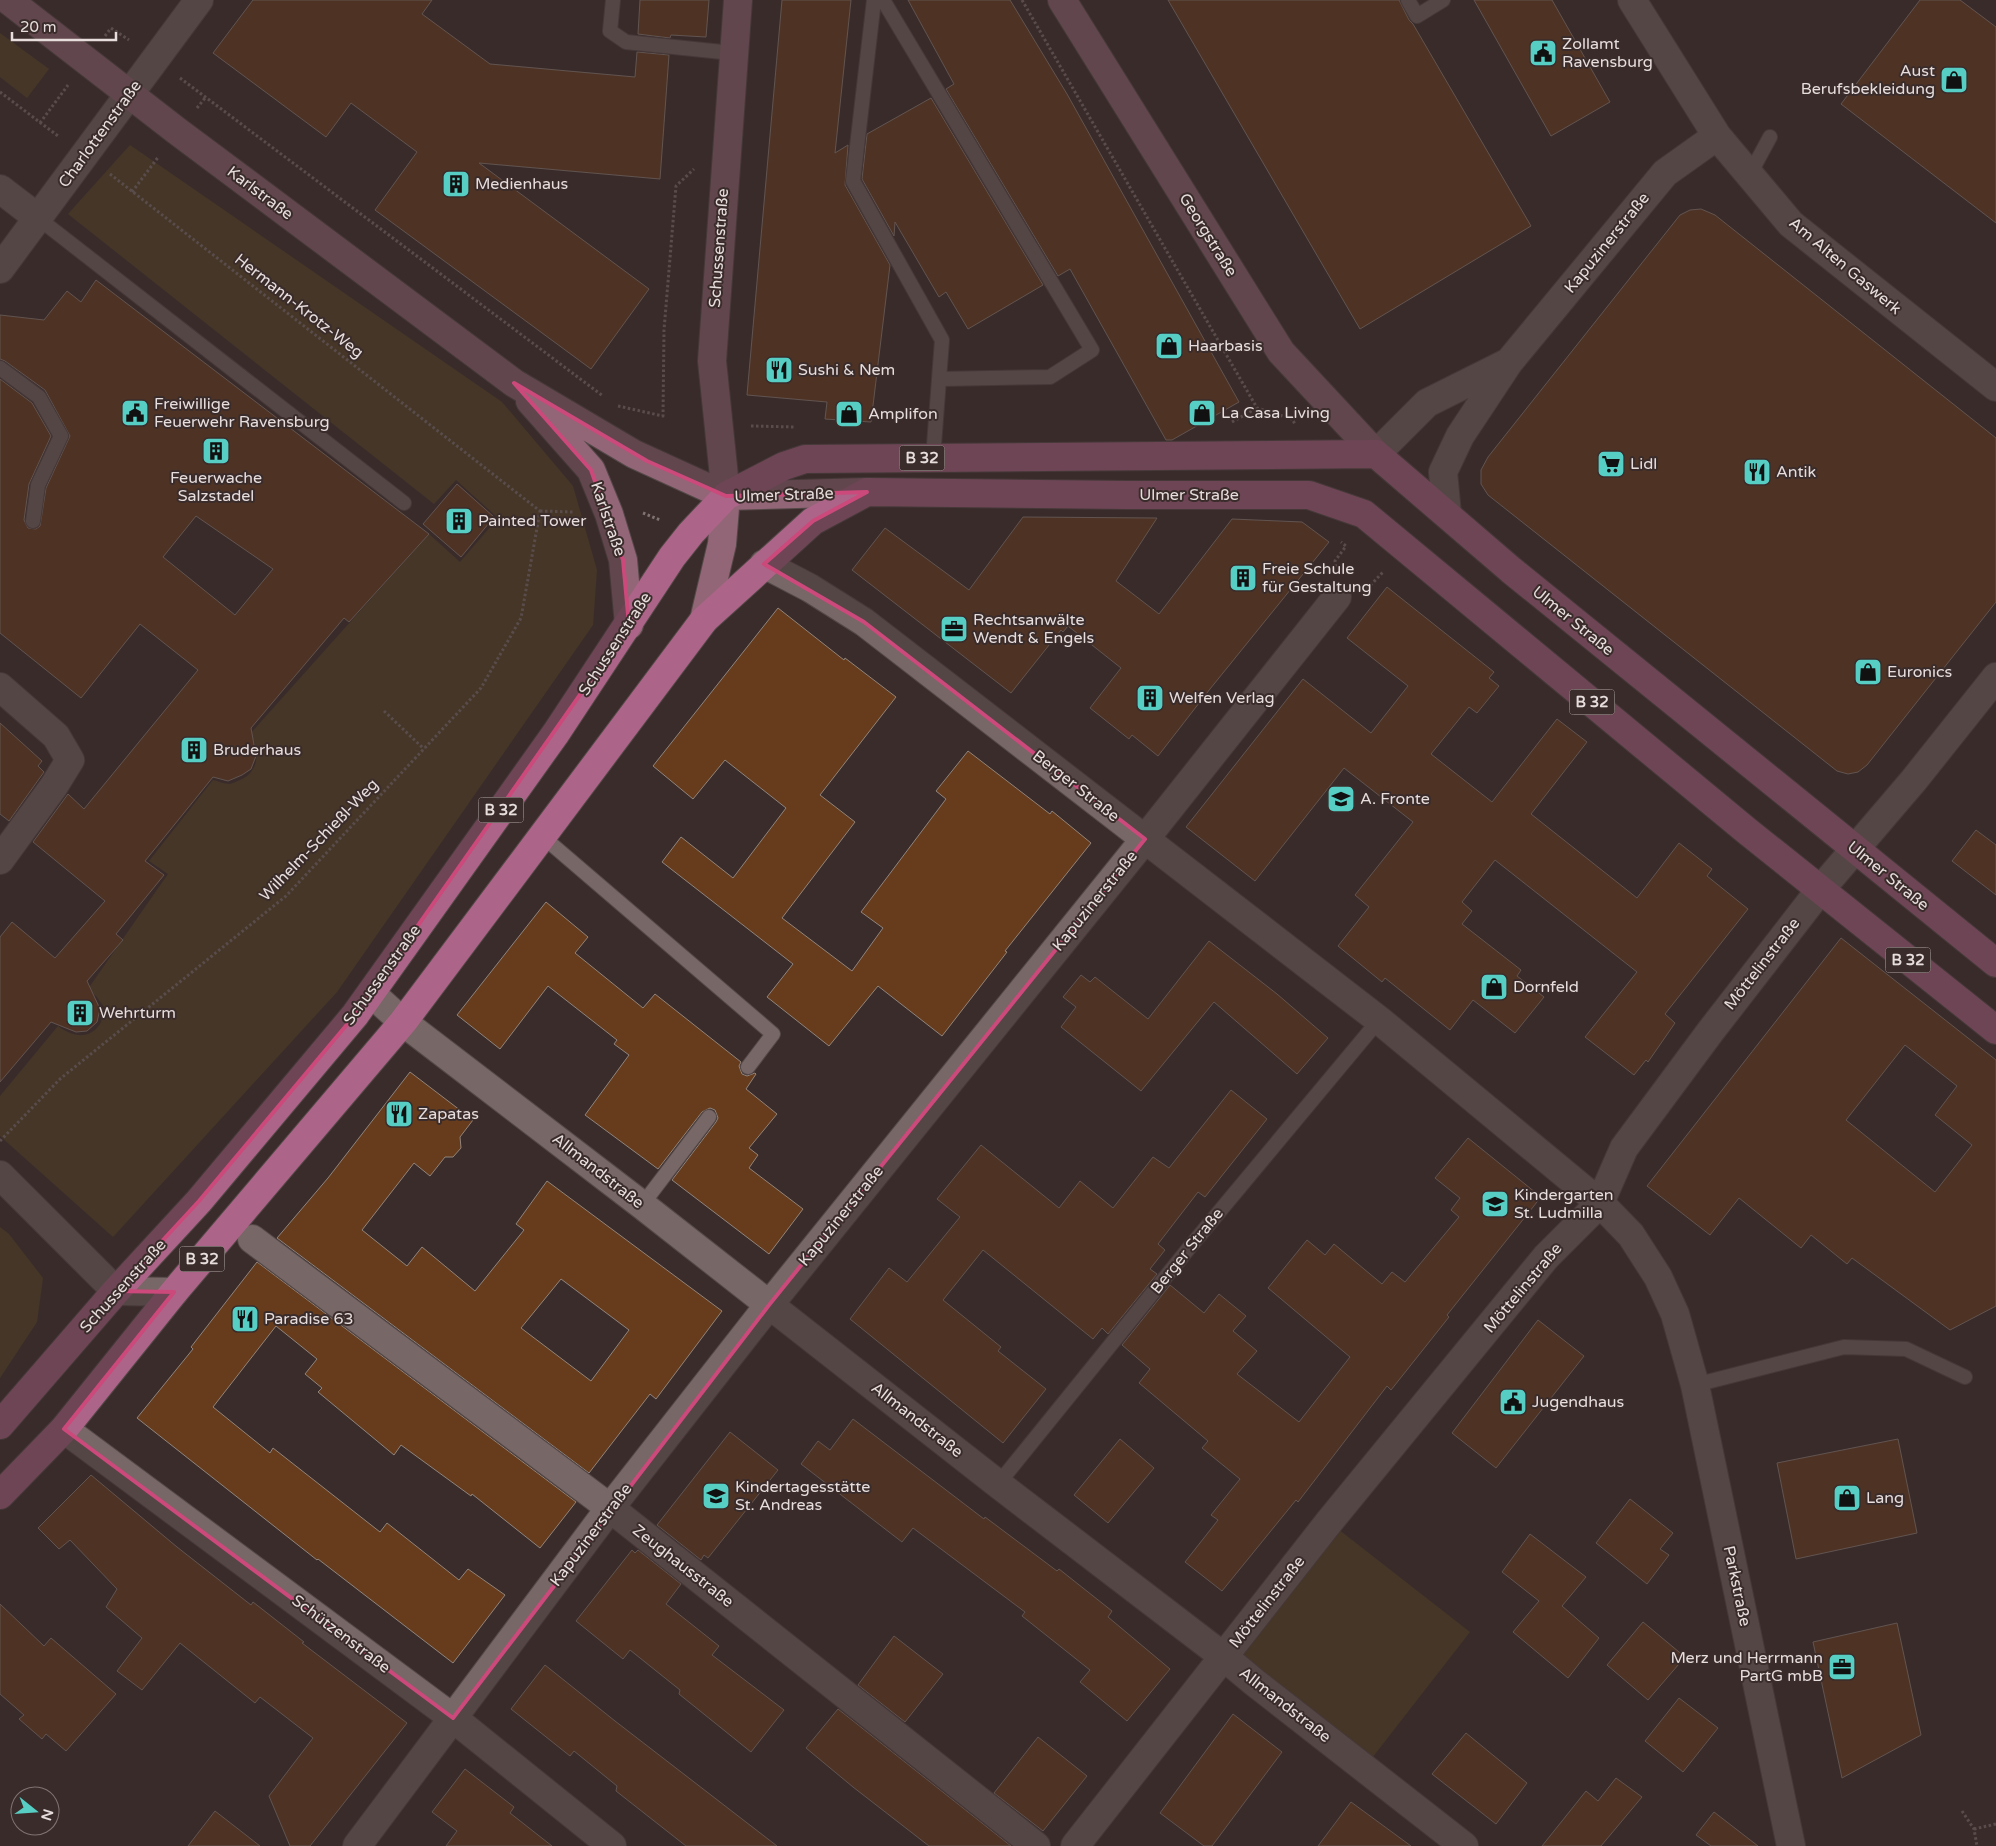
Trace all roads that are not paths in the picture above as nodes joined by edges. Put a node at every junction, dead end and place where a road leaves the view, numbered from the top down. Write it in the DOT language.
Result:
graph roads {
  1 [pos="8,0"];
  2 [pos="199,0"];
  3 [pos="613,0"];
  4 [pos="738,0"];
  5 [pos="874,0"];
  6 [pos="883,0"];
  7 [pos="1062,0"];
  8 [pos="1408,0"];
  9 [pos="1443,0"];
  10 [pos="1632,0"];
  11 [pos="732,53"];
  12 [pos="130,94"];
  13 [pos="1717,136"];
  14 [pos="1770,137"];
  15 [pos="1750,174"];
  16 [pos="0,189"];
  17 [pos="38,218"];
  18 [pos="0,269"];
  19 [pos="1509,362"];
  20 [pos="0,368"];
  21 [pos="940,379"];
  22 [pos="514,383"];
  23 [pos="1996,387"];
  24 [pos="1376,454"];
  25 [pos="933,458"];
  26 [pos="867,492"];
  27 [pos="726,496"];
  28 [pos="404,503"];
  29 [pos="1447,514"];
  30 [pos="33,521"];
  31 [pos="764,564"];
  32 [pos="1337,597"];
  33 [pos="704,620"];
  34 [pos="629,625"];
  35 [pos="1996,677"];
  36 [pos="0,687"];
  37 [pos="542,836"];
  38 [pos="1145,839"];
  39 [pos="1855,850"];
  40 [pos="0,860"];
  41 [pos="1820,890"];
  42 [pos="1996,963"];
  43 [pos="371,993"];
  44 [pos="1379,1020"];
  45 [pos="403,1022"];
  46 [pos="1996,1030"];
  47 [pos="748,1067"];
  48 [pos="709,1118"];
  49 [pos="0,1175"];
  50 [pos="1600,1203"];
  51 [pos="642,1205"];
  52 [pos="252,1239"];
  53 [pos="116,1291"];
  54 [pos="174,1292"];
  55 [pos="769,1305"];
  56 [pos="1965,1377"];
  57 [pos="1695,1385"];
  58 [pos="0,1425"];
  59 [pos="64,1429"];
  60 [pos="998,1484"];
  61 [pos="0,1495"];
  62 [pos="610,1508"];
  63 [pos="1224,1657"];
  64 [pos="453,1718"];
  65 [pos="1462,1845"];
  66 [pos="358,1846"];
  67 [pos="612,1846"];
  68 [pos="1036,1846"];
  69 [pos="1075,1846"];
  70 [pos="1791,1846"];
  1 -- 12 [label="main road, Karlstraße"];
  2 -- 12 [label="street, Charlottenstraße"];
  3 -- 11 [label="lane"];
  4 -- 11 [label="main road, Schussenstraße"];
  5 -- 21 [label="lane"];
  6 -- 21 [label="lane"];
  7 -- 24 [label="main road, Georgstraße"];
  8 -- 9 [label="lane"];
  10 -- 13 [label="street, Am Alten Gaswerk"];
  11 -- 27 [label="main road, Schussenstraße"];
  12 -- 17 [label="street, Charlottenstraße"];
  12 -- 22 [label="main road, Karlstraße"];
  13 -- 15 [label="street, Am Alten Gaswerk"];
  13 -- 19 [label="street, Kapuzinerstraße"];
  14 -- 15 [label="lane"];
  15 -- 23 [label="street, Am Alten Gaswerk"];
  16 -- 17 [label="street"];
  17 -- 18 [label="street, Charlottenstraße"];
  17 -- 28 [label="lane"];
  19 -- 24 [label="street, Kapuzinerstraße"];
  19 -- 29 [label="street, Kapuzinerstraße"];
  20 -- 30 [label="lane"];
  21 -- 25 [label="lane"];
  22 -- 27 [label="main road, Karlstraße"];
  22 -- 34 [label="main road, Karlstraße"];
  24 -- 25 [label="main road, Ulmer Straße / B 32"];
  24 -- 29 [label="main road, Ulmer Straße"];
  25 -- 27 [label="main road, Ulmer Straße / B 32"];
  26 -- 27 [label="main road, Ulmer Straße"];
  26 -- 31 [label="main road, Schussenstraße / B 32"];
  26 -- 41 [label="main road, Ulmer Straße / B 32"];
  27 -- 33 [label="main road, Schussenstraße"];
  27 -- 34 [label="main road, Schussenstraße / B 32"];
  29 -- 39 [label="main road, Ulmer Straße"];
  31 -- 33 [label="main road, Schussenstraße / B 32"];
  31 -- 38 [label="street, Berger Straße"];
  32 -- 38 [label="street, Kapuzinerstraße"];
  33 -- 37 [label="main road, Schussenstraße / B 32"];
  34 -- 43 [label="main road, Schussenstraße / B 32"];
  35 -- 39 [label="street, Möttelinstraße"];
  36 -- 40 [label="street"];
  37 -- 45 [label="main road, Schussenstraße / B 32"];
  37 -- 47 [label="lane"];
  38 -- 44 [label="street, Berger Straße"];
  38 -- 55 [label="street, Kapuzinerstraße"];
  39 -- 41 [label="street, Möttelinstraße"];
  39 -- 42 [label="main road, Ulmer Straße"];
  41 -- 46 [label="main road, Ulmer Straße / B 32"];
  41 -- 50 [label="street, Möttelinstraße"];
  43 -- 45 [label="street, Allmandstraße"];
  43 -- 53 [label="main road, Schussenstraße / B 32"];
  44 -- 50 [label="street, Berger Straße"];
  44 -- 60 [label="lane, Berger Straße"];
  45 -- 51 [label="street, Allmandstraße"];
  45 -- 54 [label="main road, Schussenstraße / B 32"];
  48 -- 51 [label="lane"];
  49 -- 53 [label="street"];
  50 -- 57 [label="street, Parkstraße"];
  50 -- 63 [label="street, Möttelinstraße"];
  51 -- 55 [label="street, Allmandstraße"];
  52 -- 62 [label="street, Zeughausstraße"];
  53 -- 54 [label="street"];
  53 -- 58 [label="main road, Schussenstraße / B 32"];
  54 -- 59 [label="main road, Schussenstraße / B 32"];
  55 -- 60 [label="street, Allmandstraße"];
  55 -- 62 [label="street, Kapuzinerstraße"];
  56 -- 57 [label="lane"];
  57 -- 70 [label="street, Parkstraße"];
  59 -- 61 [label="main road, Schussenstraße / B 32"];
  59 -- 64 [label="street, Schützenstraße"];
  60 -- 63 [label="street, Allmandstraße"];
  62 -- 64 [label="street, Kapuzinerstraße"];
  62 -- 68 [label="street, Zeughausstraße"];
  63 -- 65 [label="street, Allmandstraße"];
  63 -- 69 [label="street, Möttelinstraße"];
  64 -- 66 [label="street, Kapuzinerstraße"];
  64 -- 67 [label="street, Schützenstraße"];
}
